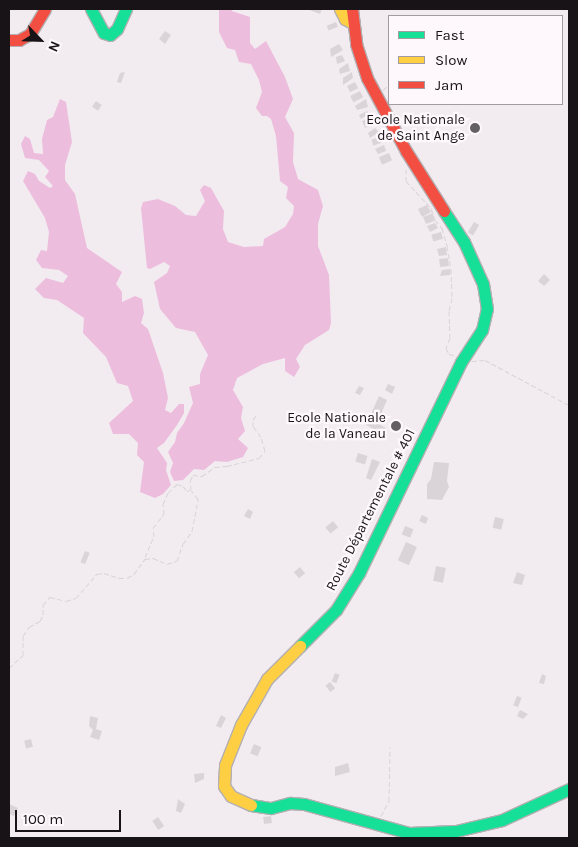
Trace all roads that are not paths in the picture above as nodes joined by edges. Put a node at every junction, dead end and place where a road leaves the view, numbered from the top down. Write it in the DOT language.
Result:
graph roads {
  1 [pos="45,9"];
  2 [pos="91,9"];
  3 [pos="126,9"];
  4 [pos="340,9"];
  5 [pos="352,9"];
  6 [pos="354,23"];
  7 [pos="9,40"];
  8 [pos="569,789"];
  1 -- 7 [label="main road"];
  2 -- 3 [label="main road"];
  4 -- 6 [label="main road"];
  5 -- 6 [label="main road, Route Départementale # 401"];
  6 -- 8 [label="main road, Route Départementale # 401"];
}
